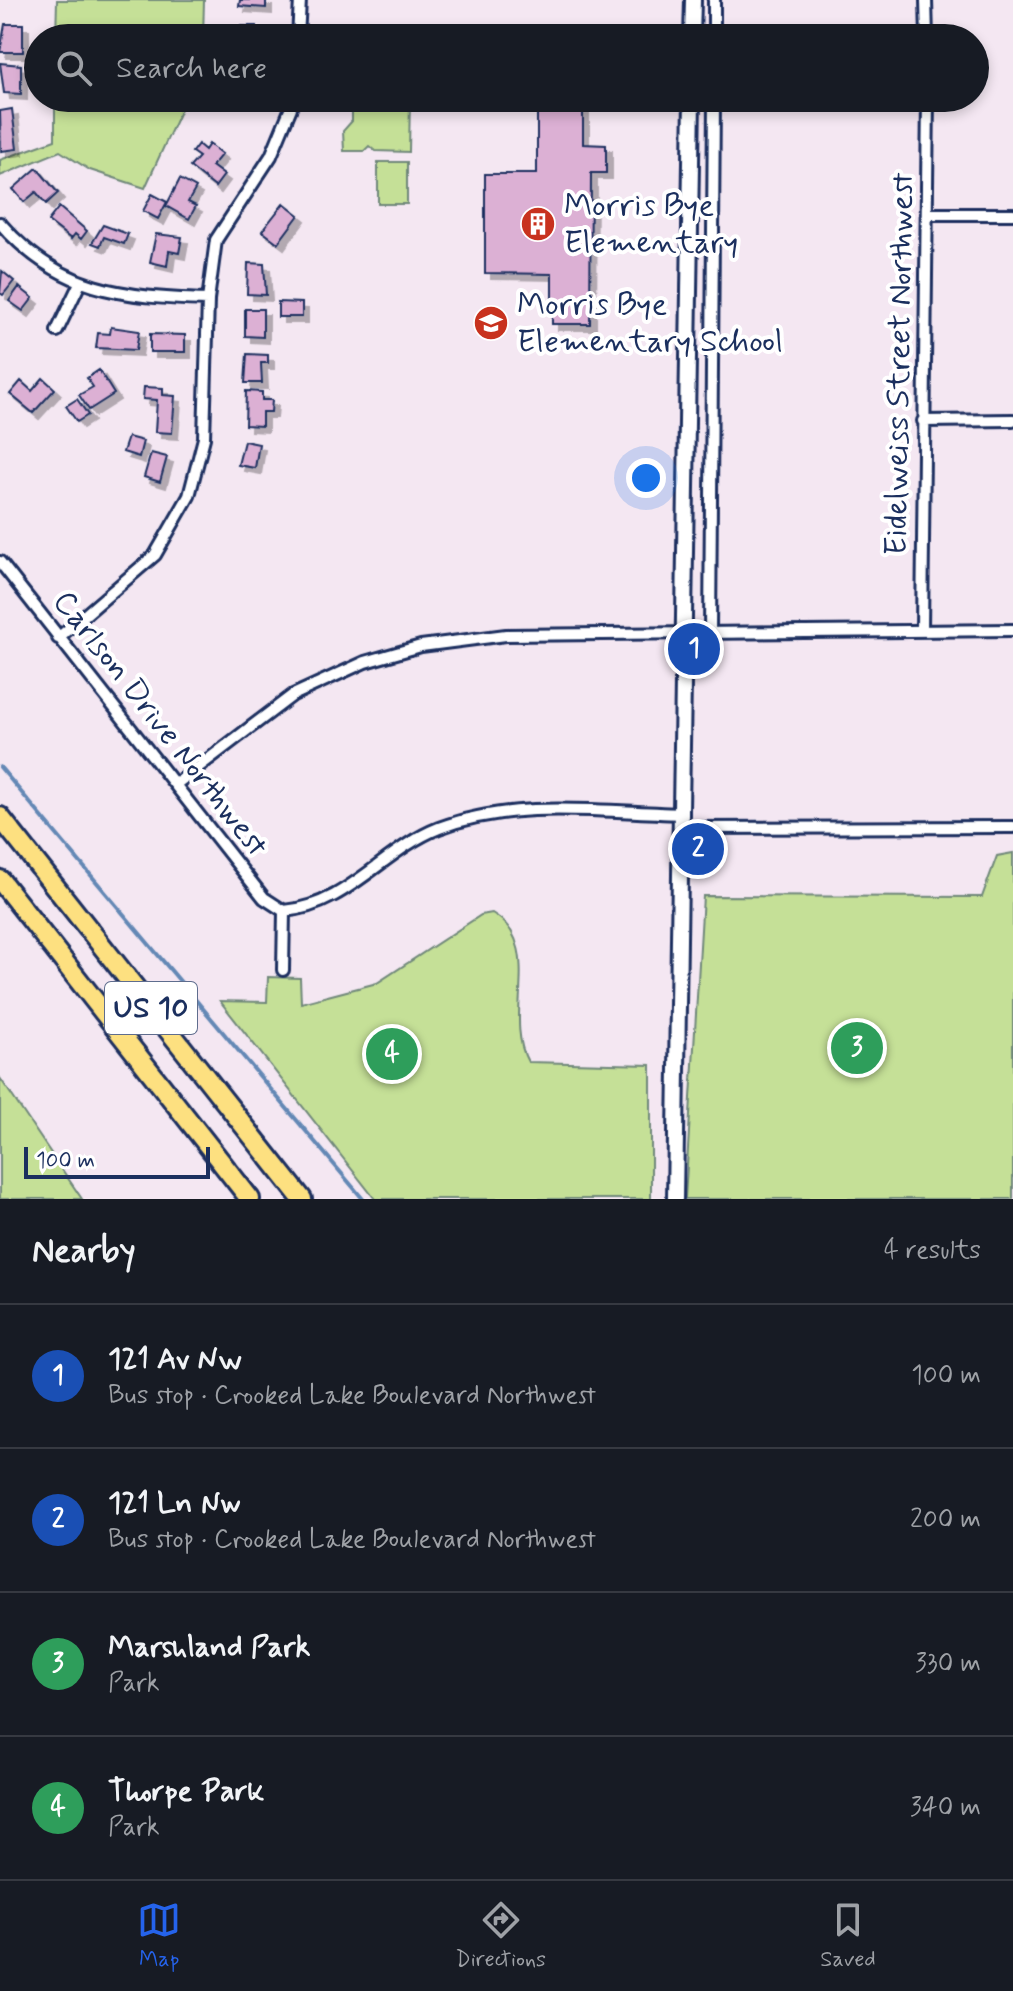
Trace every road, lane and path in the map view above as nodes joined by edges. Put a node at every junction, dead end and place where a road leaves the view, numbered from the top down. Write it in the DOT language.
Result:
graph roads {
  1 [pos="300,0"];
  2 [pos="693,0"];
  3 [pos="714,0"];
  4 [pos="926,0"];
  5 [pos="299,24"];
  6 [pos="692,24"];
  7 [pos="714,24"];
  8 [pos="927,24"];
  9 [pos="289,112"];
  10 [pos="692,112"];
  11 [pos="714,112"];
  12 [pos="928,112"];
  13 [pos="928,214"];
  14 [pos="1013,214"];
  15 [pos="0,223"];
  16 [pos="80,283"];
  17 [pos="208,300"];
  18 [pos="57,331"];
  19 [pos="1013,420"];
  20 [pos="923,421"];
  21 [pos="0,562"];
  22 [pos="922,630"];
  23 [pos="1013,630"];
  24 [pos="685,633"];
  25 [pos="710,633"];
  26 [pos="58,638"];
  27 [pos="176,784"];
  28 [pos="0,817"];
  29 [pos="683,821"];
  30 [pos="1013,827"];
  31 [pos="0,880"];
  32 [pos="284,911"];
  33 [pos="283,970"];
  34 [pos="250,1199"];
  35 [pos="302,1199"];
  36 [pos="675,1199"];
  1 -- 5 [label="street"];
  2 -- 6 [label="street"];
  3 -- 7 [label="street"];
  4 -- 8 [label="street"];
  9 -- 17 [label="street"];
  10 -- 24 [label="street"];
  11 -- 25 [label="street"];
  12 -- 13 [label="street, Eidelweiss Street Northwest"];
  13 -- 14 [label="street"];
  13 -- 20 [label="street, Eidelweiss Street Northwest"];
  15 -- 16 [label="street"];
  16 -- 17 [label="street"];
  16 -- 18 [label="street"];
  17 -- 26 [label="street"];
  19 -- 20 [label="street"];
  20 -- 22 [label="street, Eidelweiss Street Northwest"];
  21 -- 26 [label="street, Carlson Drive Northwest"];
  22 -- 23 [label="street"];
  22 -- 25 [label="street"];
  24 -- 25 [label="street"];
  24 -- 27 [label="street"];
  24 -- 29 [label="street"];
  26 -- 27 [label="street, Carlson Drive Northwest"];
  27 -- 32 [label="street, Carlson Drive Northwest"];
  28 -- 35 [label="highway, US 10"];
  29 -- 30 [label="street"];
  29 -- 32 [label="street"];
  29 -- 36 [label="street"];
  31 -- 34 [label="highway, US 10"];
  32 -- 33 [label="street"];
}
